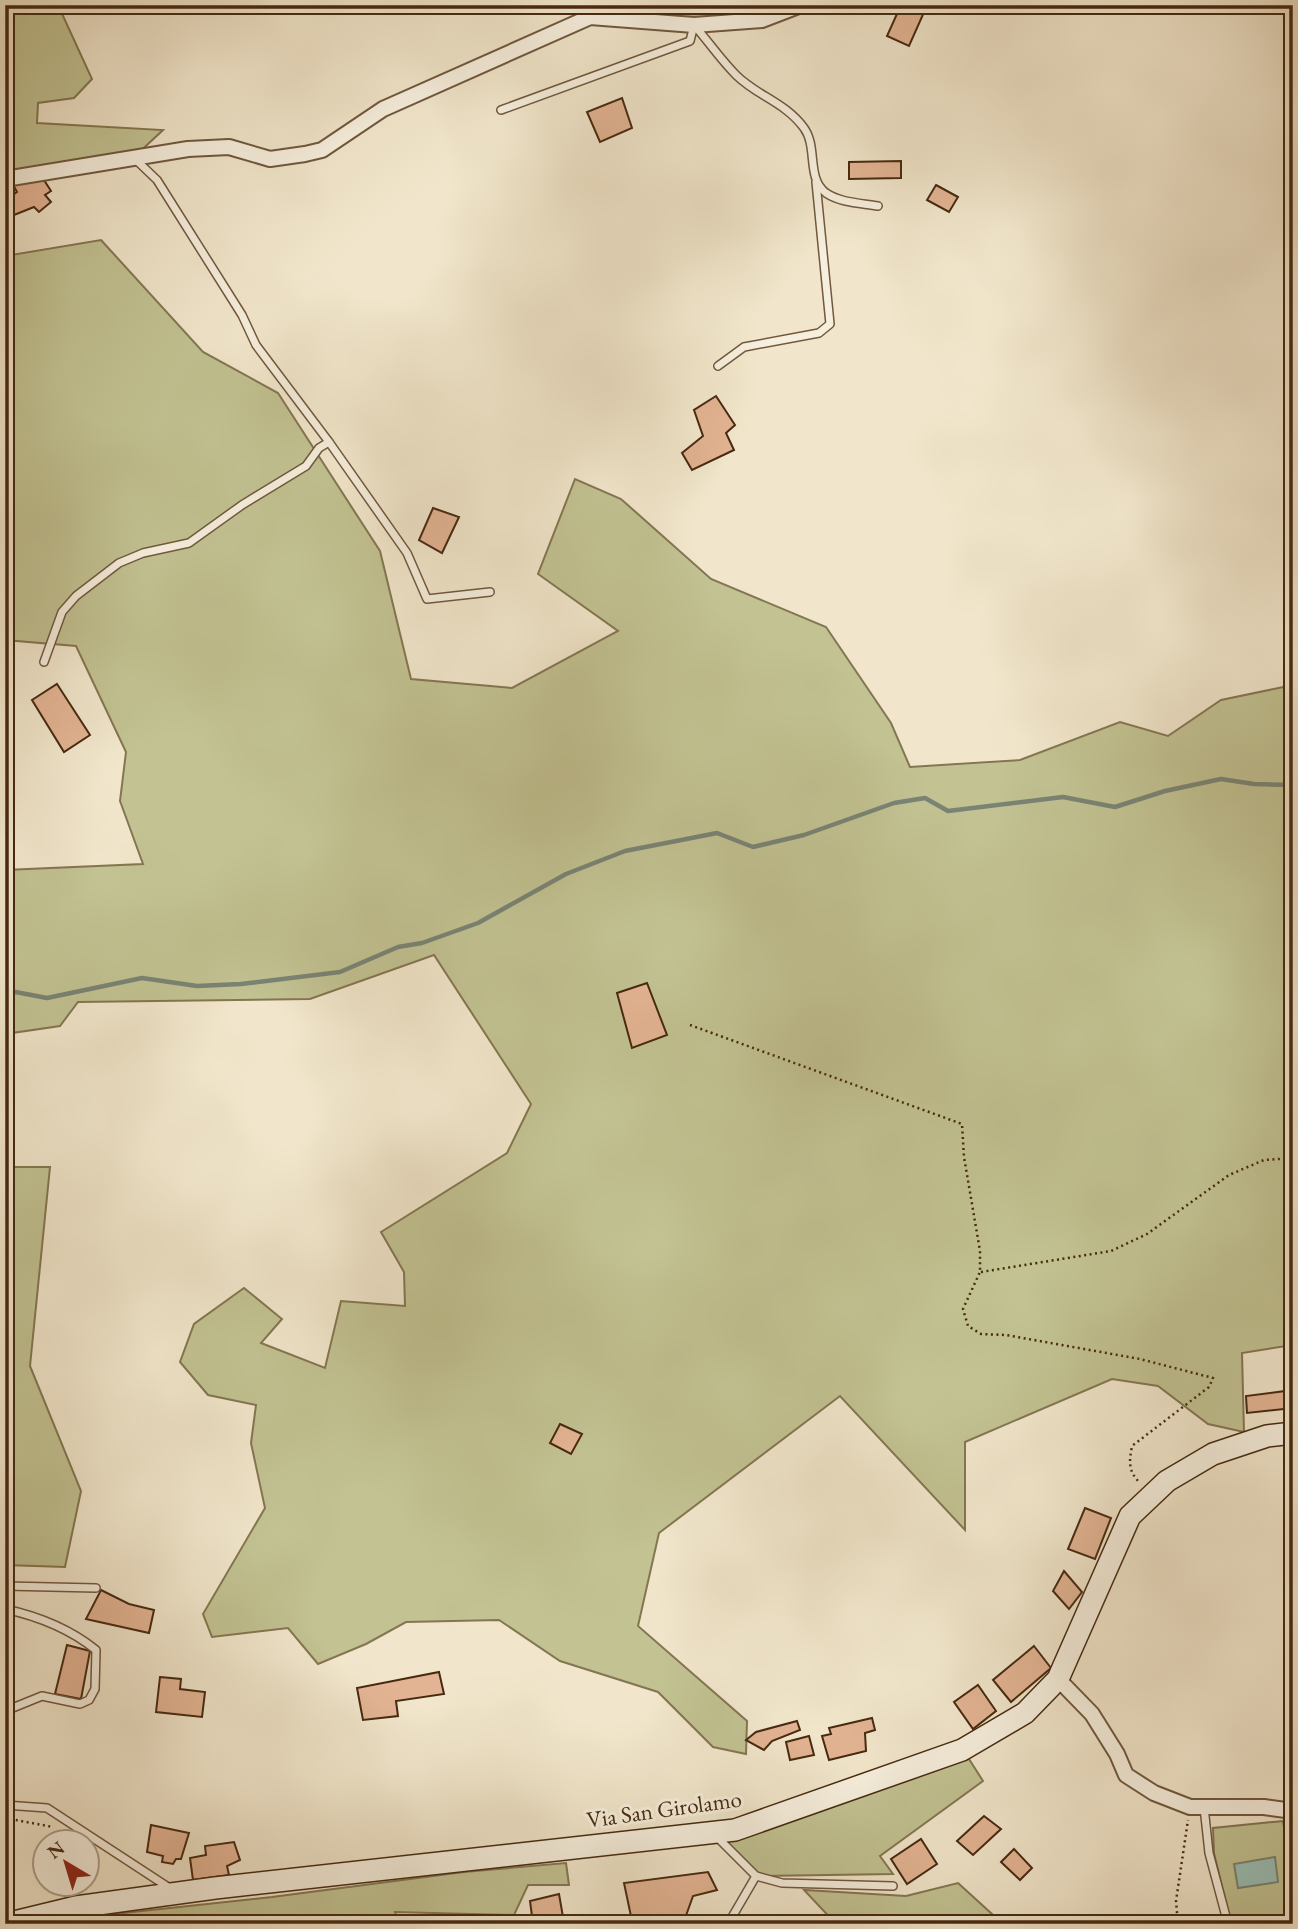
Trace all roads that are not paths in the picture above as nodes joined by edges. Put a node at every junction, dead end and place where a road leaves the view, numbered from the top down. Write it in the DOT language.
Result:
graph roads {
  1 [pos="801,5"];
  2 [pos="694,25"];
  3 [pos="501,110"];
  4 [pos="134,157"];
  5 [pos="5,179"];
  6 [pos="816,179"];
  7 [pos="878,206"];
  8 [pos="718,366"];
  9 [pos="329,442"];
  10 [pos="490,592"];
  11 [pos="44,662"];
  12 [pos="1293,1433"];
  13 [pos="5,1586"];
  14 [pos="96,1588"];
  15 [pos="5,1609"];
  16 [pos="1058,1679"];
  17 [pos="5,1711"];
  18 [pos="5,1805"];
  19 [pos="1197,1807"];
  20 [pos="1293,1811"];
  21 [pos="713,1833"];
  22 [pos="756,1876"];
  23 [pos="893,1886"];
  24 [pos="177,1894"];
  25 [pos="6,1924"];
  26 [pos="728,1924"];
  27 [pos="1228,1924"];
  1 -- 2 [label="street"];
  2 -- 3 [label="lane"];
  2 -- 4 [label="street"];
  2 -- 6 [label="lane"];
  4 -- 5 [label="street"];
  4 -- 9 [label="lane"];
  6 -- 7 [label="lane"];
  6 -- 8 [label="lane"];
  9 -- 10 [label="lane"];
  9 -- 11 [label="lane"];
  12 -- 16 [label="street, Via San Girolamo"];
  13 -- 14 [label="lane"];
  15 -- 17 [label="lane"];
  16 -- 19 [label="street"];
  16 -- 21 [label="street, Via San Girolamo"];
  18 -- 24 [label="lane"];
  19 -- 20 [label="street"];
  19 -- 27 [label="lane"];
  21 -- 22 [label="lane"];
  21 -- 24 [label="street, Via San Girolamo"];
  22 -- 23 [label="lane"];
  22 -- 26 [label="lane"];
  24 -- 25 [label="street, Via San Girolamo"];
}
